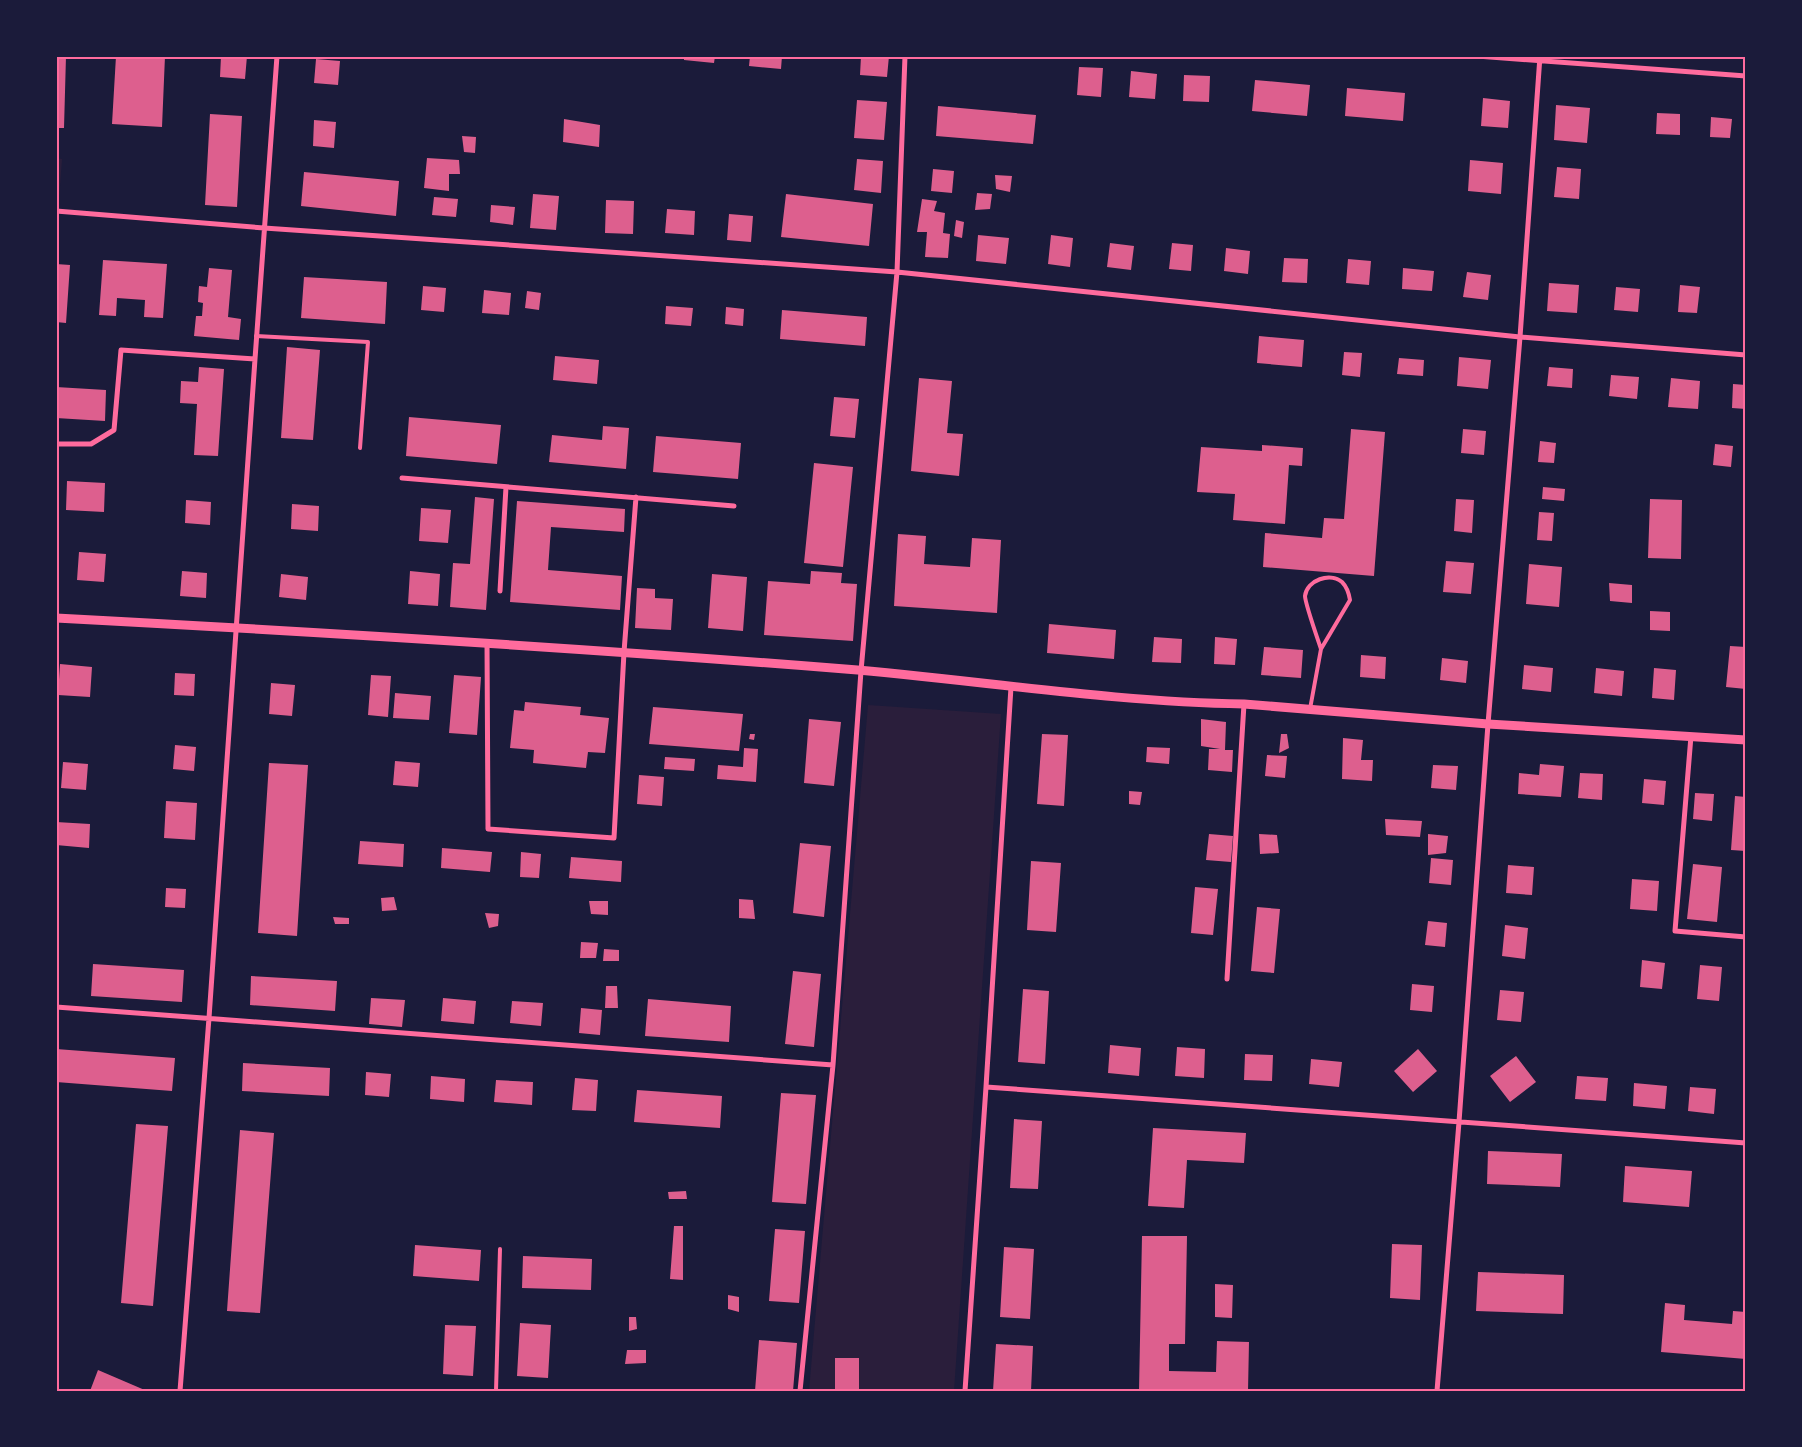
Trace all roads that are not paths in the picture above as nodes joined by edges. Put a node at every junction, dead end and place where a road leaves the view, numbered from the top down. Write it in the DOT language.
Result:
graph roads {
  1 [pos="278,56"];
  2 [pos="905,56"];
  3 [pos="1477,56"];
  4 [pos="1540,59"];
  5 [pos="1746,76"];
  6 [pos="56,211"];
  7 [pos="264,228"];
  8 [pos="897,272"];
  9 [pos="256,336"];
  10 [pos="1520,337"];
  11 [pos="1746,355"];
  12 [pos="254,359"];
  13 [pos="56,444"];
  14 [pos="360,448"];
  15 [pos="402,478"];
  16 [pos="506,487"];
  17 [pos="636,498"];
  18 [pos="734,506"];
  19 [pos="500,591"];
  20 [pos="56,618"];
  21 [pos="237,628"];
  22 [pos="486,642"];
  23 [pos="1321,649"];
  24 [pos="624,652"];
  25 [pos="861,670"];
  26 [pos="1011,687"];
  27 [pos="1244,704"];
  28 [pos="1310,709"];
  29 [pos="1488,724"];
  30 [pos="1690,736"];
  31 [pos="1746,740"];
  32 [pos="1746,937"];
  33 [pos="1227,979"];
  34 [pos="56,1007"];
  35 [pos="209,1018"];
  36 [pos="832,1065"];
  37 [pos="986,1086"];
  38 [pos="1459,1122"];
  39 [pos="1746,1143"];
  40 [pos="500,1249"];
  41 [pos="180,1391"];
  42 [pos="496,1391"];
  43 [pos="800,1391"];
  44 [pos="965,1391"];
  45 [pos="1437,1391"];
  1 -- 7 [label="street"];
  2 -- 8 [label="street"];
  3 -- 4 [label="street"];
  4 -- 5 [label="street"];
  4 -- 10 [label="street"];
  6 -- 7 [label="street"];
  7 -- 8 [label="street"];
  7 -- 9 [label="street"];
  8 -- 10 [label="street"];
  8 -- 25 [label="street"];
  9 -- 12 [label="street"];
  9 -- 14 [label="lane"];
  10 -- 11 [label="street"];
  10 -- 29 [label="street"];
  12 -- 13 [label="street"];
  12 -- 21 [label="street"];
  15 -- 16 [label="street"];
  16 -- 17 [label="street"];
  16 -- 19 [label="street"];
  17 -- 18 [label="street"];
  17 -- 24 [label="street"];
  20 -- 21 [label="street"];
  21 -- 22 [label="street"];
  21 -- 35 [label="street"];
  22 -- 24 [label="street"];
  22 -- 24 [label="street"];
  23 -- 23 [label="lane"];
  23 -- 28 [label="lane"];
  24 -- 25 [label="street"];
  25 -- 26 [label="street"];
  25 -- 36 [label="street"];
  26 -- 27 [label="street"];
  26 -- 37 [label="street"];
  27 -- 28 [label="street"];
  27 -- 33 [label="street"];
  28 -- 29 [label="street"];
  29 -- 30 [label="street"];
  29 -- 38 [label="street"];
  30 -- 31 [label="street"];
  30 -- 32 [label="street"];
  34 -- 35 [label="street"];
  35 -- 36 [label="street"];
  35 -- 41 [label="street"];
  36 -- 43 [label="street"];
  37 -- 38 [label="street"];
  37 -- 44 [label="street"];
  38 -- 39 [label="street"];
  38 -- 45 [label="street"];
  40 -- 42 [label="lane"];
}
